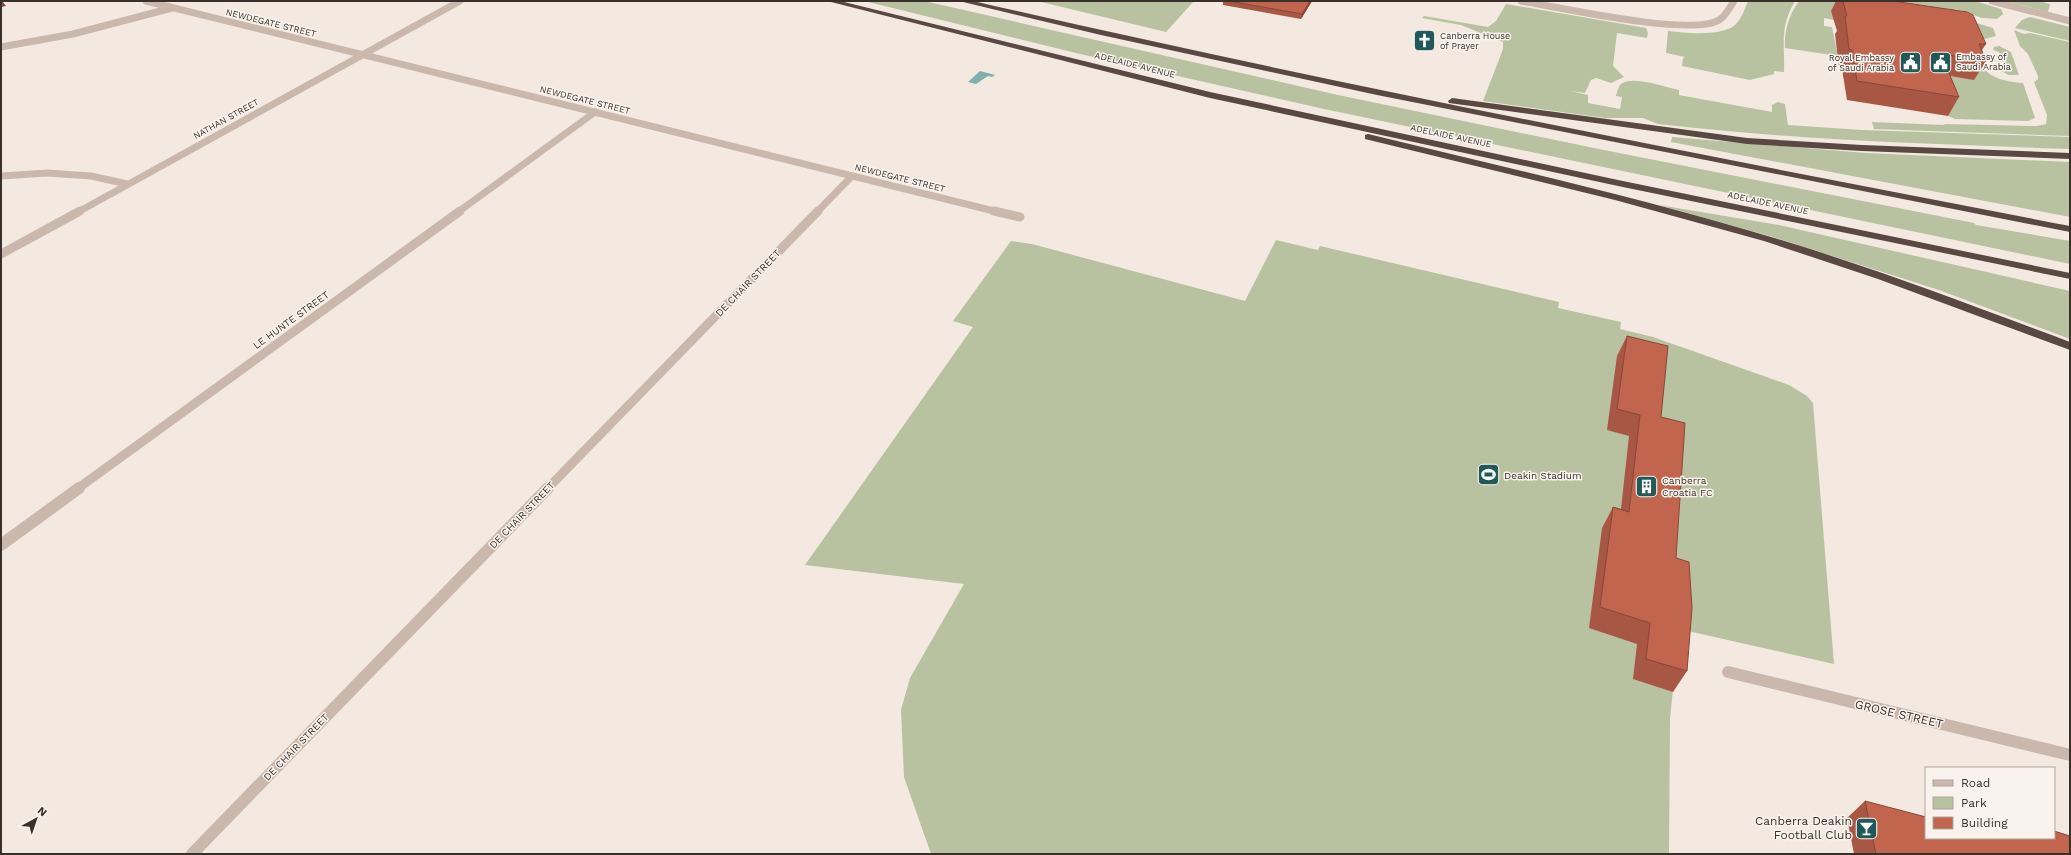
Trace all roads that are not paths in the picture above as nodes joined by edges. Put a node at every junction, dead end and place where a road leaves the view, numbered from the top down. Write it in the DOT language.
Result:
graph roads {
  1 [pos="146,1"];
  2 [pos="460,1"];
  3 [pos="832,1"];
  4 [pos="963,1"];
  5 [pos="1520,1"];
  6 [pos="1734,1"];
  7 [pos="1992,1"];
  8 [pos="174,8"];
  9 [pos="2070,21"];
  10 [pos="1,47"];
  11 [pos="363,55"];
  12 [pos="1326,82"];
  13 [pos="1210,95"];
  14 [pos="595,112"];
  15 [pos="2070,156"];
  16 [pos="1,176"];
  17 [pos="852,176"];
  18 [pos="127,184"];
  19 [pos="1020,217"];
  20 [pos="2070,229"];
  21 [pos="1,254"];
  22 [pos="2070,276"];
  23 [pos="2070,346"];
  24 [pos="1,545"];
  25 [pos="1728,672"];
  26 [pos="2070,755"];
  27 [pos="192,854"];
  1 -- 8 [label="street, NEWDEGATE STREET"];
  2 -- 11 [label="street, NATHAN STREET"];
  3 -- 13 [label="highway, ADELAIDE AVENUE"];
  4 -- 12 [label="highway"];
  5 -- 6 [label="street"];
  7 -- 9 [label="street"];
  8 -- 10 [label="street"];
  8 -- 11 [label="street, NEWDEGATE STREET"];
  11 -- 14 [label="street, NEWDEGATE STREET"];
  11 -- 18 [label="street, NATHAN STREET"];
  12 -- 15 [label="highway"];
  12 -- 20 [label="highway"];
  13 -- 22 [label="highway, ADELAIDE AVENUE"];
  13 -- 23 [label="highway"];
  14 -- 17 [label="street, NEWDEGATE STREET"];
  14 -- 24 [label="street, LE HUNTE STREET"];
  16 -- 18 [label="street"];
  17 -- 19 [label="street, NEWDEGATE STREET"];
  17 -- 27 [label="street, DE CHAIR STREET"];
  18 -- 21 [label="street, NATHAN STREET"];
  25 -- 26 [label="street, GROSE STREET"];
}
